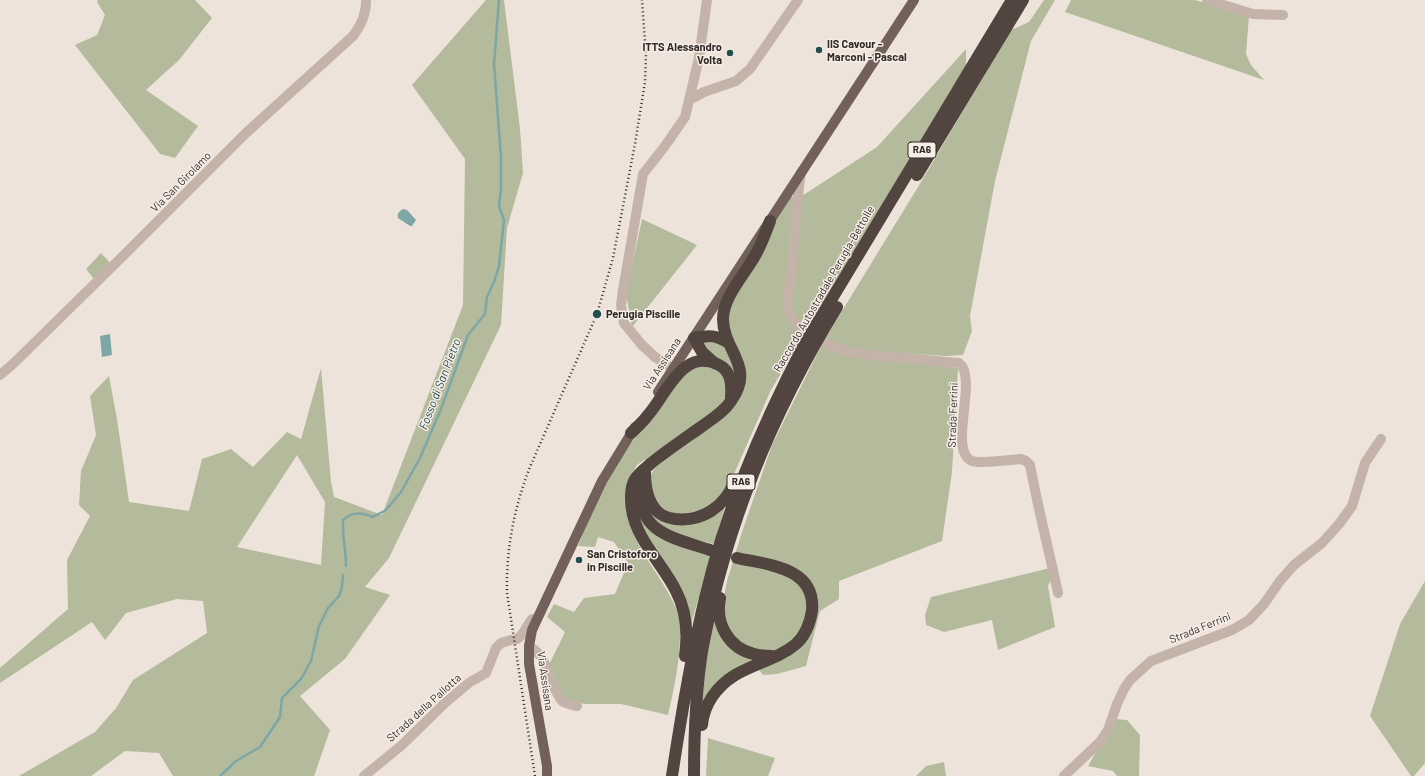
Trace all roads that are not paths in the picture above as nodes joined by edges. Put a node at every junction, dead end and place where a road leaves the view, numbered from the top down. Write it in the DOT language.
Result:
graph roads {
  1 [pos="366,0"];
  2 [pos="707,0"];
  3 [pos="798,0"];
  4 [pos="908,0"];
  5 [pos="914,0"];
  6 [pos="1012,0"];
  7 [pos="1023,0"];
  8 [pos="1207,0"];
  9 [pos="1283,15"];
  10 [pos="894,31"];
  11 [pos="964,88"];
  12 [pos="690,100"];
  13 [pos="801,172"];
  14 [pos="887,216"];
  15 [pos="770,222"];
  16 [pos="806,333"];
  17 [pos="694,338"];
  18 [pos="823,342"];
  19 [pos="729,343"];
  20 [pos="713,362"];
  21 [pos="673,369"];
  22 [pos="0,374"];
  23 [pos="786,379"];
  24 [pos="731,402"];
  25 [pos="631,433"];
  26 [pos="1381,439"];
  27 [pos="647,469"];
  28 [pos="747,493"];
  29 [pos="710,550"];
  30 [pos="737,558"];
  31 [pos="1058,594"];
  32 [pos="537,619"];
  33 [pos="529,646"];
  34 [pos="774,656"];
  35 [pos="577,706"];
  36 [pos="364,776"];
  37 [pos="547,776"];
  38 [pos="672,776"];
  39 [pos="694,776"];
  40 [pos="699,776"];
  41 [pos="1064,776"];
  1 -- 22 [label="street, Via San Girolamo"];
  2 -- 12 [label="street"];
  3 -- 12 [label="street"];
  4 -- 10 [label="street"];
  5 -- 10 [label="main road, Via Assisana"];
  6 -- 11 [label="highway, Raccordo Autostradale Perugia-Bettolle / RA6"];
  7 -- 11 [label="highway, RA6"];
  8 -- 9 [label="street"];
  10 -- 13 [label="main road, Via Assisana"];
  11 -- 14 [label="highway, Raccordo Autostradale Perugia-Bettolle / RA6"];
  12 -- 21 [label="street"];
  13 -- 15 [label="main road, Via Assisana"];
  13 -- 16 [label="street"];
  14 -- 23 [label="highway, Raccordo Autostradale Perugia-Bettolle / RA6"];
  14 -- 28 [label="highway, RA6"];
  15 -- 17 [label="main road, Via Assisana"];
  15 -- 19 [label="highway"];
  17 -- 19 [label="highway"];
  17 -- 20 [label="highway"];
  17 -- 21 [label="main road, Via Assisana"];
  18 -- 31 [label="street, Strada Ferrini"];
  19 -- 24 [label="highway"];
  20 -- 24 [label="highway"];
  20 -- 25 [label="highway"];
  21 -- 25 [label="main road, Via Assisana"];
  23 -- 27 [label="highway"];
  23 -- 38 [label="highway, Raccordo Autostradale Perugia-Bettolle / RA6"];
  24 -- 27 [label="highway"];
  25 -- 32 [label="main road, Via Assisana"];
  26 -- 41 [label="street, Strada Ferrini"];
  27 -- 29 [label="highway"];
  27 -- 38 [label="highway"];
  28 -- 34 [label="highway"];
  28 -- 39 [label="highway, RA6"];
  30 -- 34 [label="highway"];
  32 -- 33 [label="main road, Via Assisana"];
  32 -- 36 [label="street, Strada della Pallotta"];
  33 -- 35 [label="street"];
  33 -- 37 [label="main road, Via Assisana"];
  34 -- 40 [label="highway"];
}
